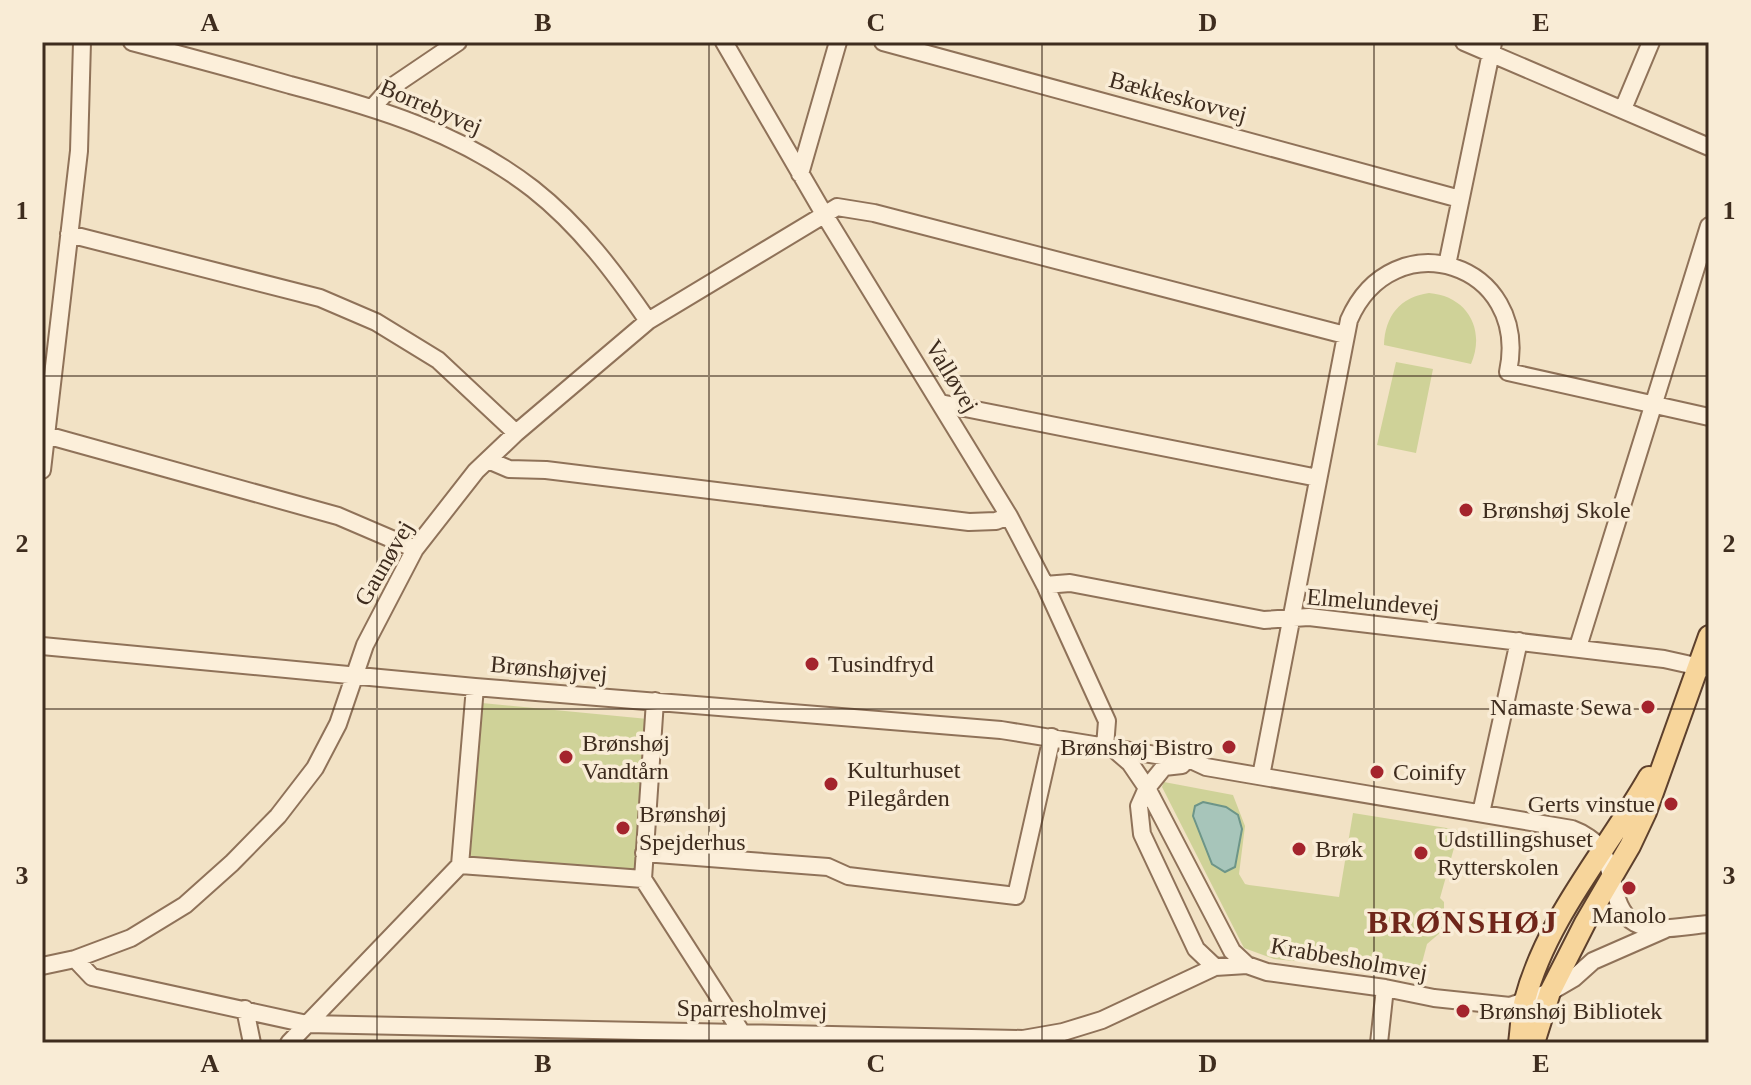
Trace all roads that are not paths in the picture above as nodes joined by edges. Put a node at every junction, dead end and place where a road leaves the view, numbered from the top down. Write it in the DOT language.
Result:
graph roads {
  1 [pos="82,42"];
  2 [pos="132,42"];
  3 [pos="458,42"];
  4 [pos="724,42"];
  5 [pos="838,42"];
  6 [pos="883,42"];
  7 [pos="1464,42"];
  8 [pos="1651,42"];
  9 [pos="1492,48"];
  10 [pos="373,107"];
  11 [pos="1623,109"];
  12 [pos="1709,147"];
  13 [pos="800,174"];
  14 [pos="1460,199"];
  15 [pos="824,214"];
  16 [pos="1709,226"];
  17 [pos="69,234"];
  18 [pos="1447,265"];
  19 [pos="648,321"];
  20 [pos="1345,335"];
  21 [pos="940,403"];
  22 [pos="1654,404"];
  23 [pos="1709,417"];
  24 [pos="516,433"];
  25 [pos="46,435"];
  26 [pos="488,460"];
  27 [pos="42,470"];
  28 [pos="1318,478"];
  29 [pos="1009,516"];
  30 [pos="415,549"];
  31 [pos="1045,585"];
  32 [pos="1290,618"];
  33 [pos="1709,636"];
  34 [pos="1519,641"];
  35 [pos="42,646"];
  36 [pos="1578,647"];
  37 [pos="1704,667"];
  38 [pos="355,674"];
  39 [pos="475,687"];
  40 [pos="655,701"];
  41 [pos="1052,737"];
  42 [pos="1671,738"];
  43 [pos="1109,748"];
  44 [pos="1206,767"];
  45 [pos="1261,776"];
  46 [pos="1147,788"];
  47 [pos="1481,813"];
  48 [pos="1603,851"];
  49 [pos="644,853"];
  50 [pos="460,865"];
  51 [pos="1610,877"];
  52 [pos="643,879"];
  53 [pos="1709,924"];
  54 [pos="1669,928"];
  55 [pos="75,959"];
  56 [pos="1247,965"];
  57 [pos="42,966"];
  58 [pos="1215,967"];
  59 [pos="1385,988"];
  60 [pos="1550,992"];
  61 [pos="1524,1003"];
  62 [pos="245,1009"];
  63 [pos="307,1024"];
  64 [pos="744,1038"];
  65 [pos="252,1043"];
  66 [pos="289,1043"];
  67 [pos="1379,1043"];
  68 [pos="1519,1043"];
  69 [pos="1534,1043"];
  1 -- 17 [label="street"];
  2 -- 10 [label="street, Borrebyvej"];
  3 -- 10 [label="street"];
  4 -- 13 [label="street, Valløvej"];
  5 -- 13 [label="street"];
  6 -- 14 [label="street, Bækkeskovvej"];
  7 -- 9 [label="street"];
  8 -- 11 [label="street"];
  9 -- 11 [label="street"];
  9 -- 14 [label="street"];
  10 -- 19 [label="street, Borrebyvej"];
  11 -- 12 [label="street"];
  13 -- 15 [label="street, Valløvej"];
  14 -- 18 [label="street"];
  15 -- 19 [label="street, Gaunøvej"];
  15 -- 20 [label="street"];
  15 -- 21 [label="street, Valløvej"];
  16 -- 22 [label="street"];
  17 -- 24 [label="street"];
  17 -- 25 [label="street"];
  18 -- 20 [label="street"];
  18 -- 22 [label="street"];
  19 -- 24 [label="street, Gaunøvej"];
  20 -- 28 [label="street"];
  21 -- 28 [label="street"];
  21 -- 29 [label="street, Valløvej"];
  22 -- 23 [label="street"];
  22 -- 36 [label="street"];
  24 -- 26 [label="street, Gaunøvej"];
  25 -- 27 [label="street"];
  25 -- 30 [label="street"];
  26 -- 29 [label="street"];
  26 -- 30 [label="street, Gaunøvej"];
  28 -- 32 [label="street"];
  29 -- 31 [label="street, Valløvej"];
  30 -- 38 [label="street, Gaunøvej"];
  31 -- 32 [label="street, Elmelundevej"];
  31 -- 43 [label="street, Valløvej"];
  32 -- 34 [label="street, Elmelundevej"];
  32 -- 45 [label="street"];
  33 -- 37 [label="main road"];
  34 -- 36 [label="street, Elmelundevej"];
  34 -- 47 [label="street"];
  35 -- 38 [label="street, Brønshøjvej"];
  36 -- 37 [label="street, Elmelundevej"];
  37 -- 42 [label="main road"];
  38 -- 39 [label="street, Brønshøjvej"];
  38 -- 55 [label="street, Gaunøvej"];
  39 -- 40 [label="street, Brønshøjvej"];
  39 -- 50 [label="street"];
  40 -- 41 [label="street, Brønshøjvej"];
  40 -- 49 [label="street"];
  41 -- 43 [label="street, Brønshøjvej"];
  41 -- 49 [label="street"];
  42 -- 48 [label="main road"];
  42 -- 51 [label="main road"];
  43 -- 44 [label="street, Brønshøjvej"];
  43 -- 46 [label="street, Krabbesholmvej"];
  44 -- 45 [label="street, Brønshøjvej"];
  44 -- 46 [label="street"];
  45 -- 47 [label="street, Brønshøjvej"];
  46 -- 56 [label="street, Krabbesholmvej"];
  46 -- 58 [label="street"];
  47 -- 48 [label="street, Brønshøjvej"];
  48 -- 51 [label="street"];
  48 -- 61 [label="main road"];
  49 -- 52 [label="street"];
  50 -- 52 [label="street"];
  50 -- 63 [label="street"];
  51 -- 54 [label="street"];
  51 -- 60 [label="main road"];
  52 -- 64 [label="street"];
  53 -- 54 [label="street"];
  54 -- 60 [label="street, Krabbesholmvej"];
  55 -- 57 [label="street, Gaunøvej"];
  55 -- 62 [label="street, Sparresholmvej"];
  56 -- 58 [label="street, Sparresholmvej"];
  56 -- 59 [label="street, Krabbesholmvej"];
  58 -- 64 [label="street, Sparresholmvej"];
  59 -- 61 [label="street, Krabbesholmvej"];
  59 -- 67 [label="street"];
  60 -- 61 [label="street, Krabbesholmvej"];
  60 -- 69 [label="main road"];
  61 -- 68 [label="main road"];
  62 -- 63 [label="street, Sparresholmvej"];
  62 -- 65 [label="street"];
  63 -- 64 [label="street, Sparresholmvej"];
  63 -- 66 [label="street"];
}
